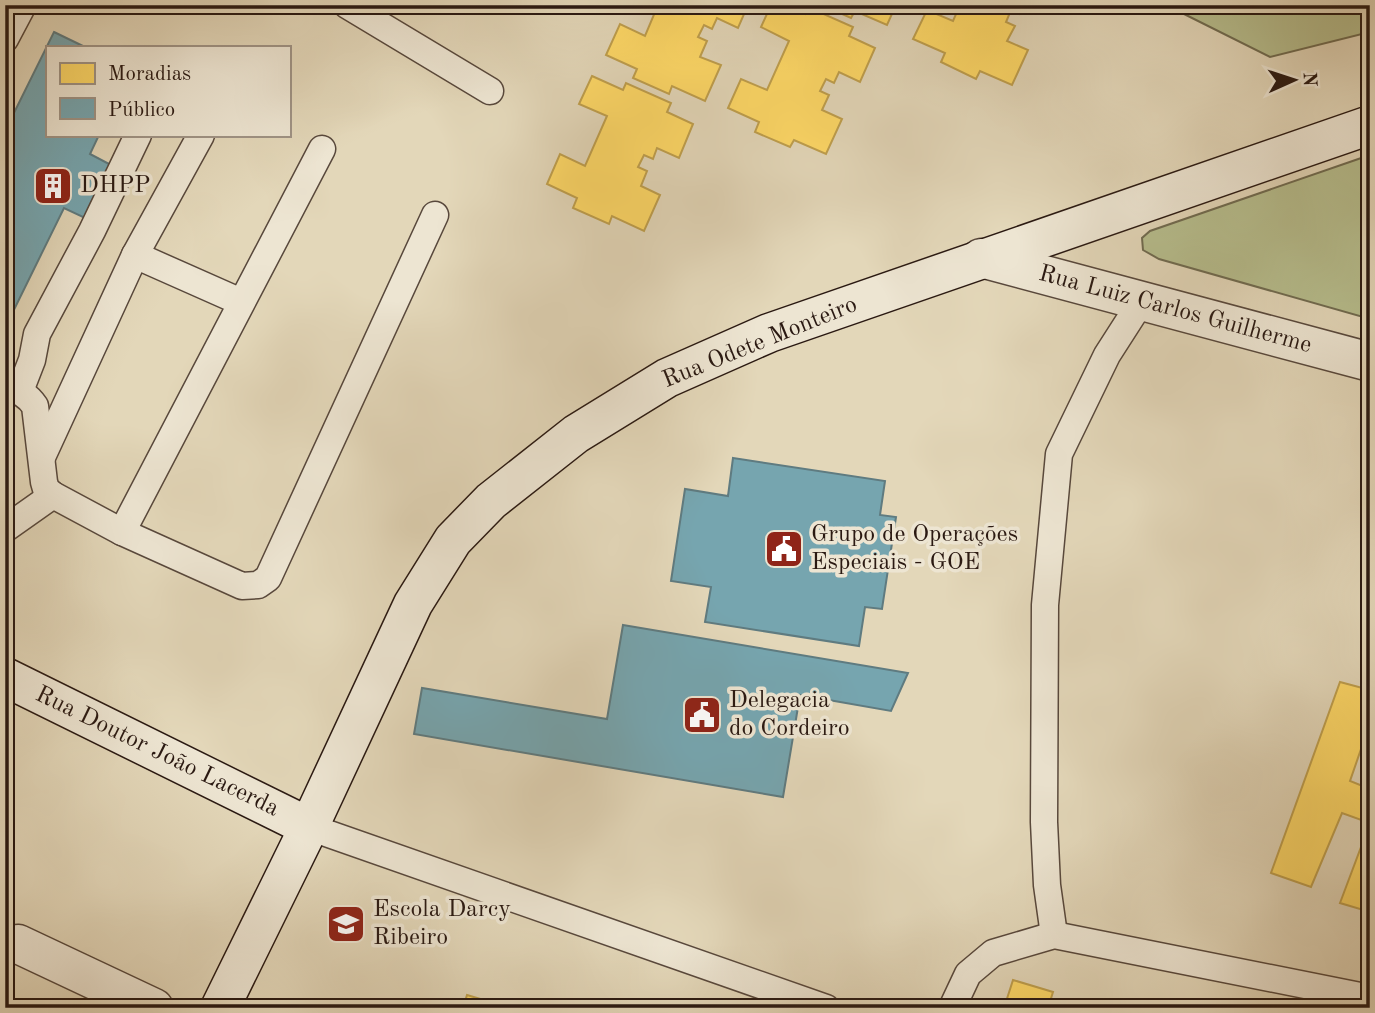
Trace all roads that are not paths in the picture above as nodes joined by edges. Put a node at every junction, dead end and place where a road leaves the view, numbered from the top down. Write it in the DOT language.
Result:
graph roads {
  1 [pos="23,5"];
  2 [pos="347,5"];
  3 [pos="5,39"];
  4 [pos="490,91"];
  5 [pos="1370,125"];
  6 [pos="138,136"];
  7 [pos="200,136"];
  8 [pos="322,149"];
  9 [pos="435,215"];
  10 [pos="135,255"];
  11 [pos="981,258"];
  12 [pos="241,302"];
  13 [pos="1142,302"];
  14 [pos="1370,362"];
  15 [pos="13,389"];
  16 [pos="41,458"];
  17 [pos="53,495"];
  18 [pos="5,529"];
  19 [pos="122,532"];
  20 [pos="5,677"];
  21 [pos="309,827"];
  22 [pos="1054,935"];
  23 [pos="18,944"];
  24 [pos="1370,998"];
  25 [pos="154,1008"];
  26 [pos="220,1008"];
  27 [pos="826,1008"];
  28 [pos="952,1008"];
  1 -- 3 [label="lane"];
  2 -- 4 [label="lane"];
  5 -- 11 [label="main road, Rua Odete Monteiro"];
  6 -- 15 [label="lane"];
  7 -- 10 [label="lane"];
  8 -- 12 [label="lane"];
  9 -- 19 [label="lane"];
  10 -- 12 [label="lane"];
  10 -- 16 [label="lane"];
  11 -- 13 [label="main road, Rua Luiz Carlos Guilherme"];
  11 -- 21 [label="main road, Rua Odete Monteiro"];
  12 -- 19 [label="lane"];
  13 -- 14 [label="main road, Rua Luiz Carlos Guilherme"];
  13 -- 22 [label="lane"];
  15 -- 16 [label="lane"];
  16 -- 17 [label="lane"];
  17 -- 18 [label="lane"];
  17 -- 19 [label="lane"];
  20 -- 21 [label="main road, Rua Doutor João Lacerda"];
  21 -- 26 [label="main road, Rua Odete Monteiro"];
  21 -- 27 [label="lane"];
  22 -- 24 [label="lane"];
  22 -- 28 [label="lane"];
  23 -- 25 [label="main road"];
}
